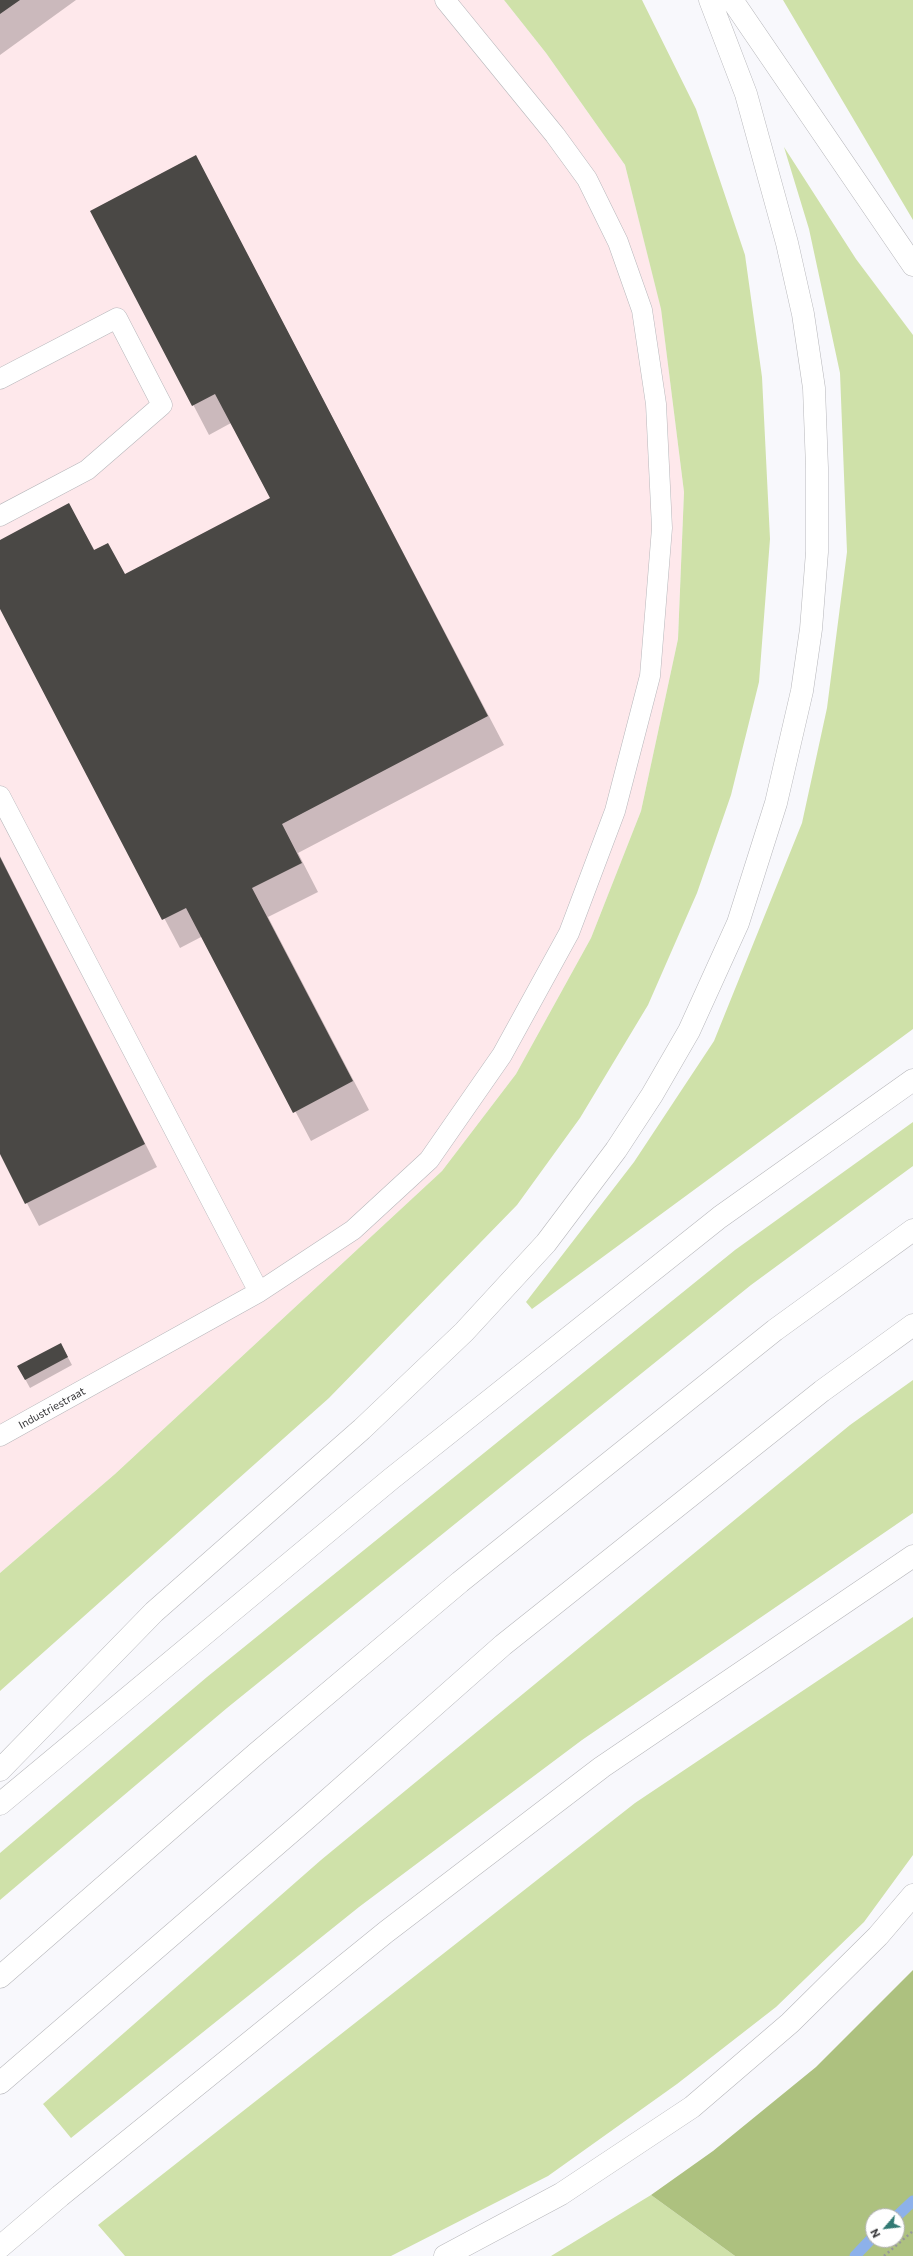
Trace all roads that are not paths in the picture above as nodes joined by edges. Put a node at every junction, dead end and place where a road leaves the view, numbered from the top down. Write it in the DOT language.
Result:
graph roads {
  1 [pos="445,0"];
  2 [pos="710,0"];
  3 [pos="732,0"];
  4 [pos="913,265"];
  5 [pos="0,379"];
  6 [pos="0,516"];
  7 [pos="0,796"];
  8 [pos="913,1080"];
  9 [pos="913,1230"];
  10 [pos="259,1292"];
  11 [pos="913,1324"];
  12 [pos="0,1436"];
  13 [pos="913,1556"];
  14 [pos="0,1770"];
  15 [pos="0,1804"];
  16 [pos="913,1895"];
  17 [pos="0,1977"];
  18 [pos="0,2084"];
  19 [pos="0,2247"];
  20 [pos="445,2256"];
  1 -- 10 [label="lane, Industriestraat"];
  2 -- 14 [label="highway"];
  3 -- 4 [label="highway"];
  5 -- 6 [label="lane"];
  7 -- 10 [label="lane"];
  8 -- 15 [label="highway"];
  9 -- 17 [label="highway"];
  10 -- 12 [label="lane, Industriestraat"];
  11 -- 18 [label="highway"];
  13 -- 19 [label="highway"];
  16 -- 20 [label="highway"];
}
